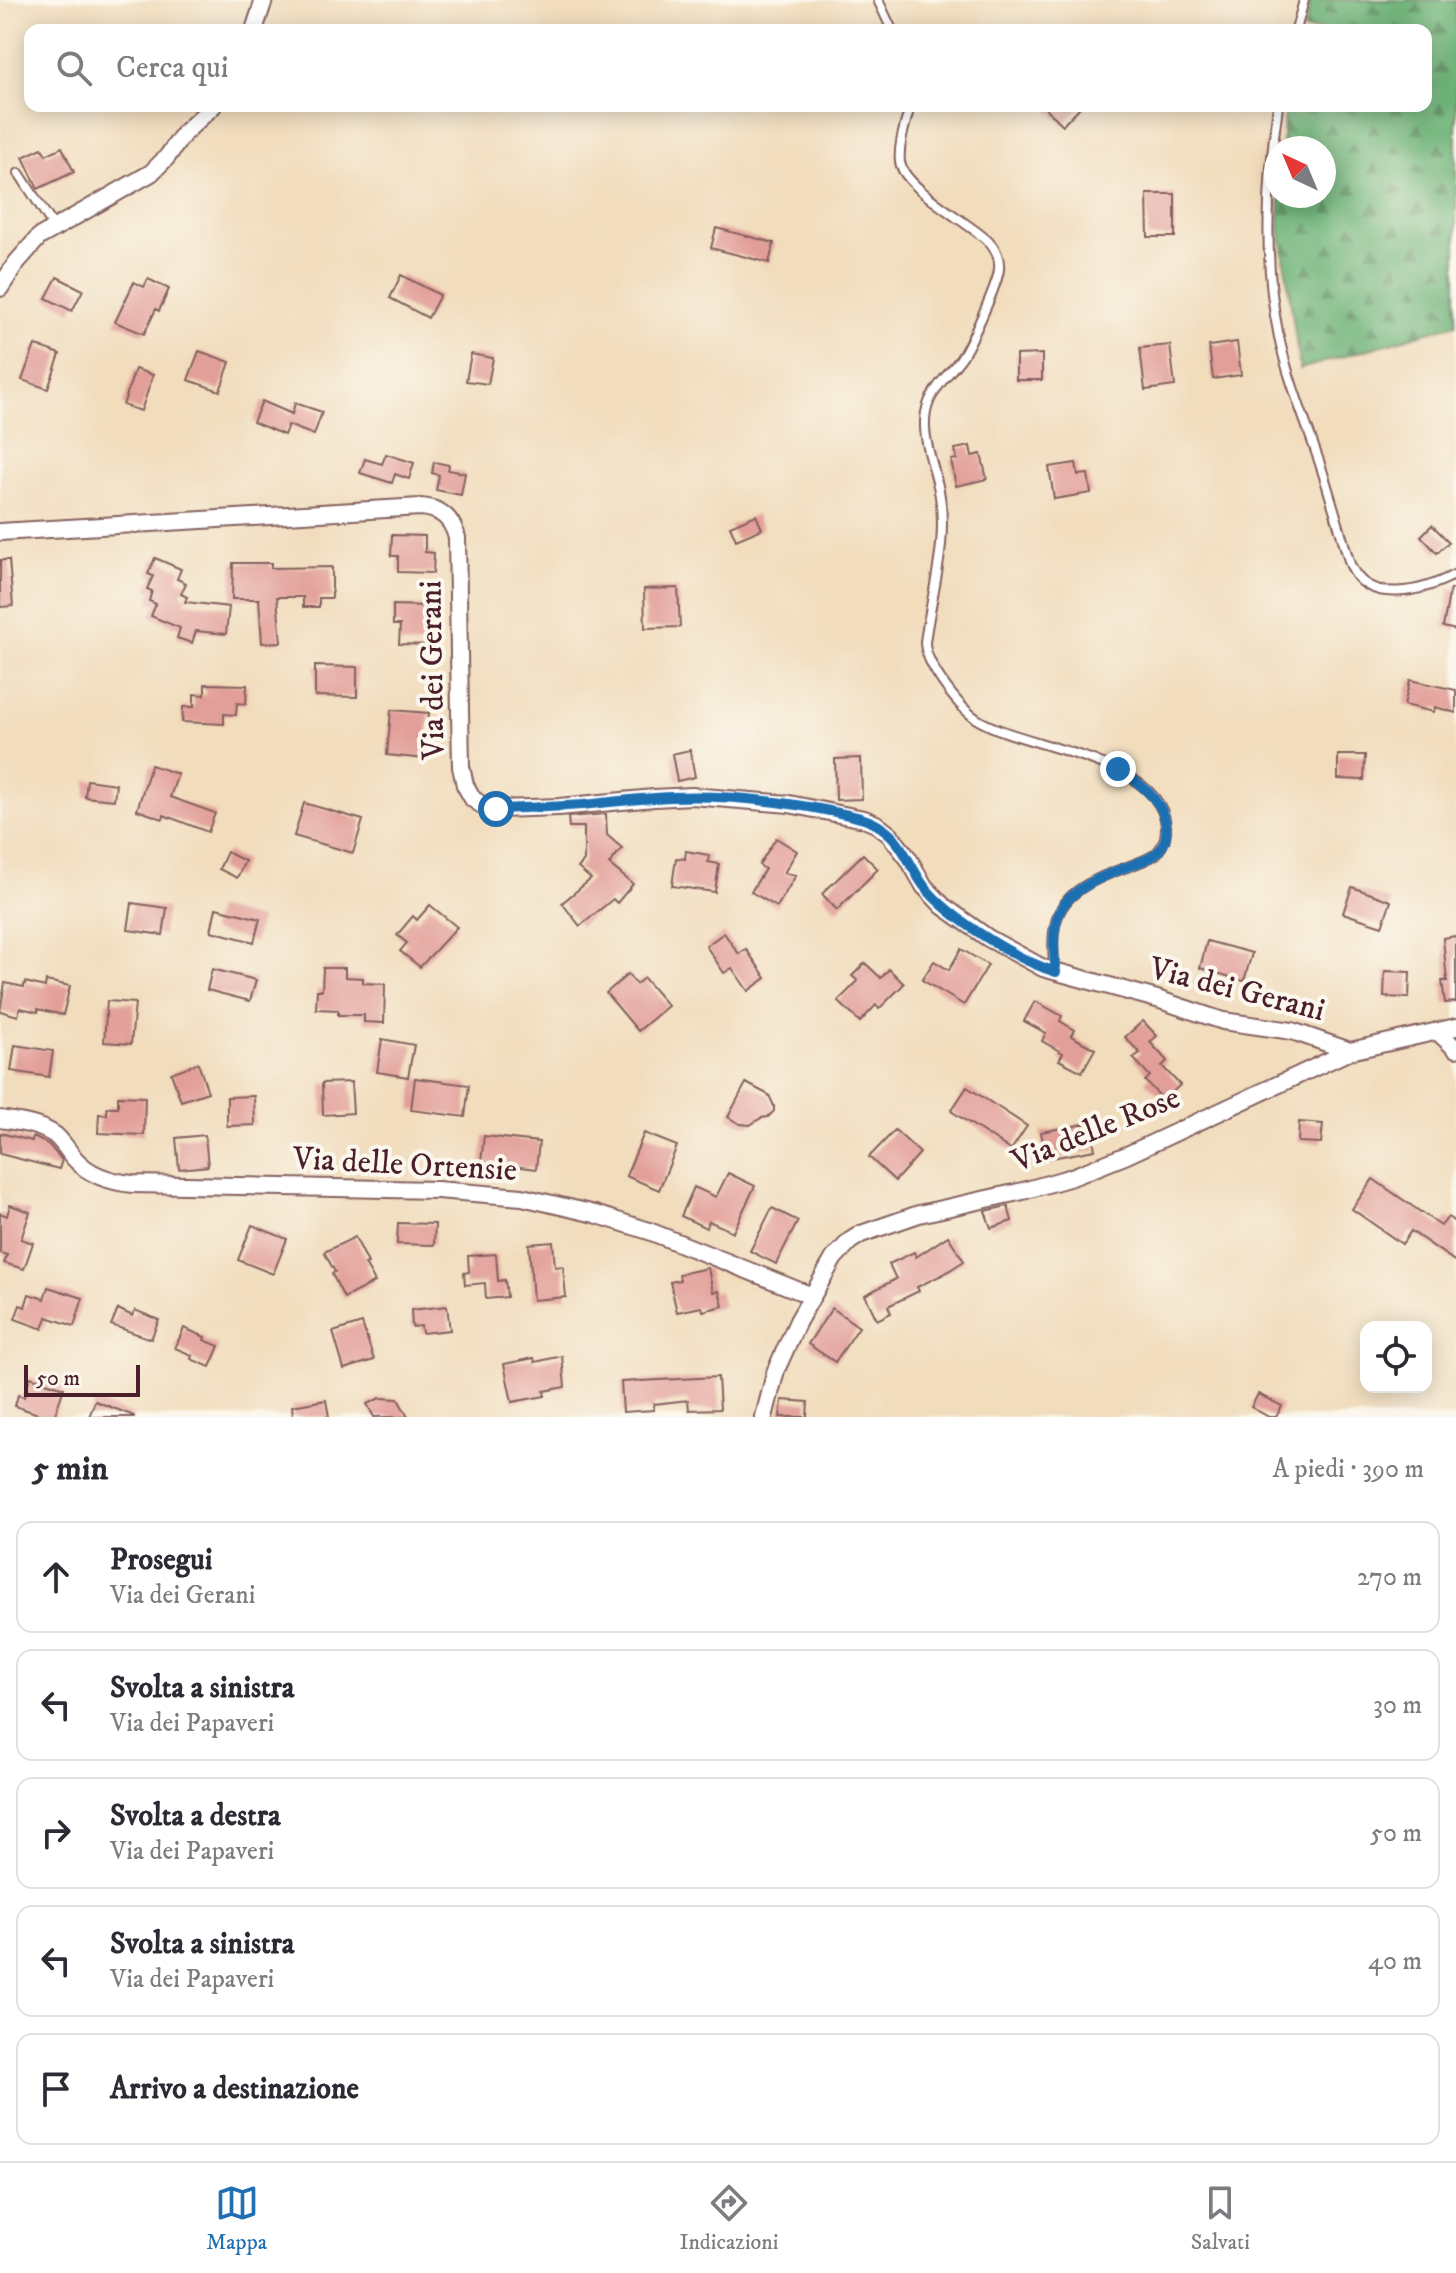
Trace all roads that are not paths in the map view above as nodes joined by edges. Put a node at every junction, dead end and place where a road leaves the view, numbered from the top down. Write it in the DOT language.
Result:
graph roads {
  1 [pos="264,0"];
  2 [pos="878,0"];
  3 [pos="1304,0"];
  4 [pos="256,24"];
  5 [pos="889,24"];
  6 [pos="1298,24"];
  7 [pos="207,112"];
  8 [pos="909,112"];
  9 [pos="1277,112"];
  10 [pos="19,173"];
  11 [pos="54,227"];
  12 [pos="0,288"];
  13 [pos="0,532"];
  14 [pos="1456,574"];
  15 [pos="1056,972"];
  16 [pos="1456,1027"];
  17 [pos="1437,1031"];
  18 [pos="1456,1049"];
  19 [pos="1350,1051"];
  20 [pos="0,1119"];
  21 [pos="812,1296"];
  22 [pos="764,1417"];
  1 -- 4 [label="street"];
  2 -- 5 [label="lane"];
  3 -- 6 [label="lane"];
  7 -- 11 [label="street"];
  8 -- 15 [label="lane"];
  9 -- 14 [label="lane"];
  10 -- 11 [label="lane"];
  11 -- 12 [label="street"];
  13 -- 15 [label="street, Via dei Gerani"];
  15 -- 19 [label="street, Via dei Gerani"];
  16 -- 17 [label="street, Via delle Rose"];
  17 -- 18 [label="street"];
  17 -- 19 [label="street, Via delle Rose"];
  19 -- 21 [label="street, Via delle Rose"];
  20 -- 21 [label="street, Via delle Ortensie"];
  21 -- 22 [label="street, Via delle Rose"];
}
